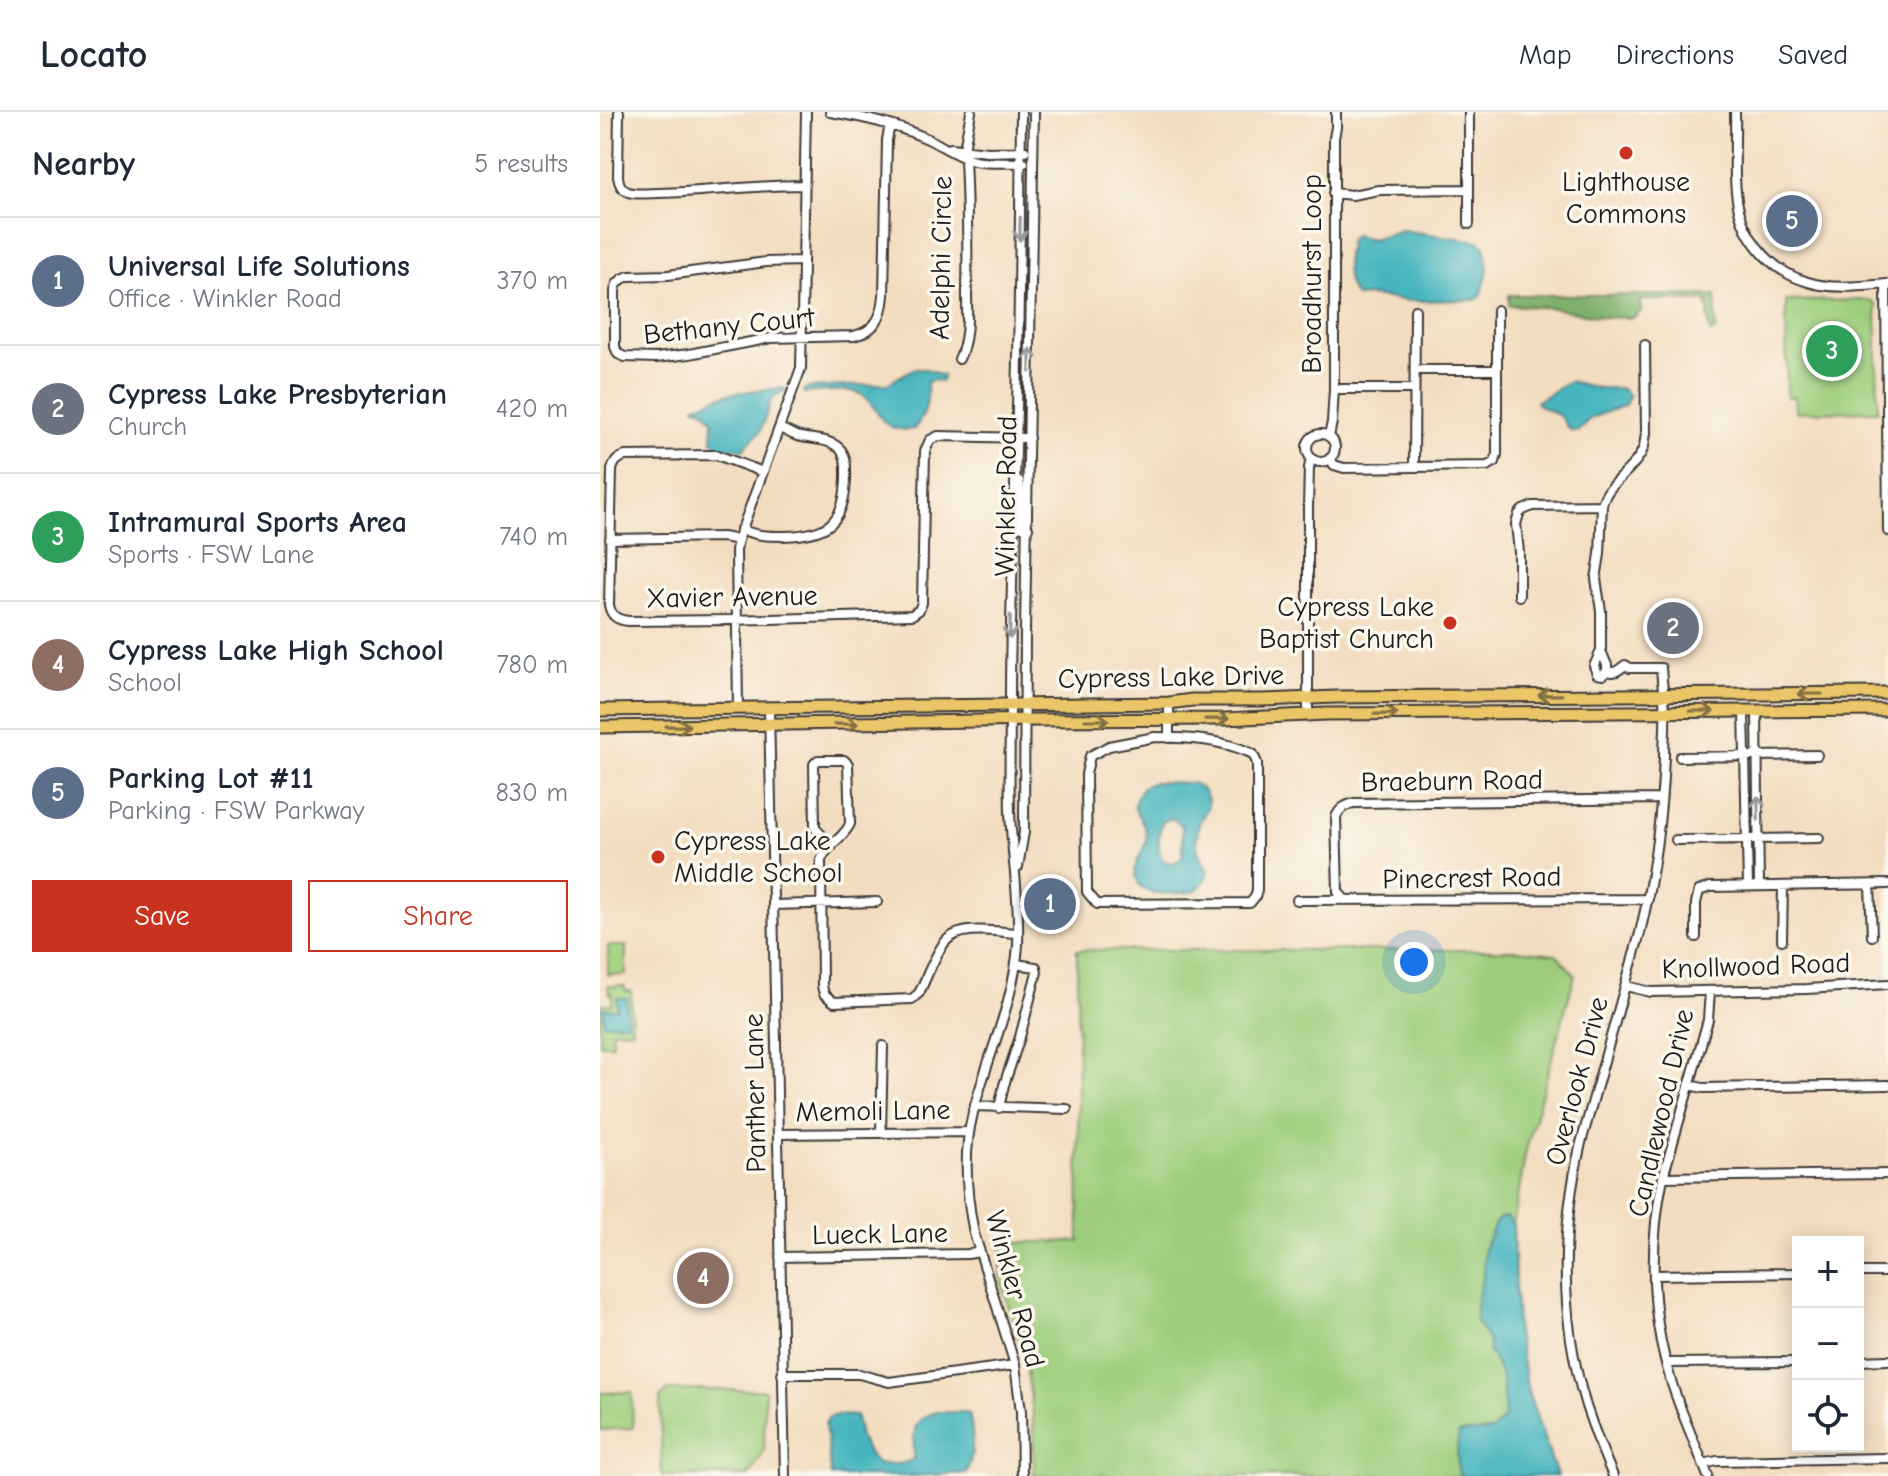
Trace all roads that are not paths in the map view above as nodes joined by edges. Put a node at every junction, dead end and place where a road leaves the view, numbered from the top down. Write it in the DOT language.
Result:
graph roads {
  1 [pos="619,112"];
  2 [pos="806,112"];
  3 [pos="830,112"];
  4 [pos="971,112"];
  5 [pos="1021,112"];
  6 [pos="1034,112"];
  7 [pos="1336,112"];
  8 [pos="1469,112"];
  9 [pos="1735,112"];
  10 [pos="890,125"];
  11 [pos="1021,151"];
  12 [pos="1033,151"];
  13 [pos="965,154"];
  14 [pos="1020,163"];
  15 [pos="1033,163"];
  16 [pos="804,185"];
  17 [pos="1469,189"];
  18 [pos="1333,193"];
  19 [pos="1469,224"];
  20 [pos="803,261"];
  21 [pos="1887,284"];
  22 [pos="1415,310"];
  23 [pos="1497,310"];
  24 [pos="802,337"];
  25 [pos="1645,345"];
  26 [pos="959,359"];
  27 [pos="1415,370"];
  28 [pos="1497,370"];
  29 [pos="1334,389"];
  30 [pos="1414,389"];
  31 [pos="780,428"];
  32 [pos="1017,437"];
  33 [pos="1329,437"];
  34 [pos="1029,438"];
  35 [pos="1311,458"];
  36 [pos="1330,458"];
  37 [pos="1888,465"];
  38 [pos="1414,467"];
  39 [pos="1016,469"];
  40 [pos="763,472"];
  41 [pos="1602,505"];
  42 [pos="1028,528"];
  43 [pos="741,529"];
  44 [pos="1888,531"];
  45 [pos="610,539"];
  46 [pos="738,540"];
  47 [pos="1519,596"];
  48 [pos="736,620"];
  49 [pos="1888,693"];
  50 [pos="1662,695"];
  51 [pos="1489,696"];
  52 [pos="1307,698"];
  53 [pos="1169,703"];
  54 [pos="1010,705"];
  55 [pos="1025,705"];
  56 [pos="769,708"];
  57 [pos="738,709"];
  58 [pos="600,710"];
  59 [pos="1888,710"];
  60 [pos="1665,711"];
  61 [pos="1744,711"];
  62 [pos="1757,711"];
  63 [pos="1488,713"];
  64 [pos="1308,715"];
  65 [pos="1173,720"];
  66 [pos="1010,721"];
  67 [pos="1025,721"];
  68 [pos="768,725"];
  69 [pos="600,727"];
  70 [pos="1173,738"];
  71 [pos="1817,755"];
  72 [pos="1745,756"];
  73 [pos="1758,756"];
  74 [pos="1680,757"];
  75 [pos="1661,799"];
  76 [pos="1819,838"];
  77 [pos="1747,839"];
  78 [pos="1759,839"];
  79 [pos="1676,840"];
  80 [pos="832,846"];
  81 [pos="1016,880"];
  82 [pos="1888,884"];
  83 [pos="1870,885"];
  84 [pos="1748,886"];
  85 [pos="1759,886"];
  86 [pos="1783,886"];
  87 [pos="1648,899"];
  88 [pos="1297,900"];
  89 [pos="1345,900"];
  90 [pos="877,902"];
  91 [pos="820,903"];
  92 [pos="773,905"];
  93 [pos="1018,933"];
  94 [pos="1872,936"];
  95 [pos="1696,937"];
  96 [pos="1782,940"];
  97 [pos="1016,964"];
  98 [pos="1888,984"];
  99 [pos="1626,986"];
  100 [pos="1710,991"];
  101 [pos="883,1046"];
  102 [pos="1689,1085"];
  103 [pos="1888,1085"];
  104 [pos="975,1106"];
  105 [pos="999,1108"];
  106 [pos="1067,1109"];
  107 [pos="881,1132"];
  108 [pos="969,1132"];
  109 [pos="778,1134"];
  110 [pos="1888,1174"];
  111 [pos="1663,1177"];
  112 [pos="979,1252"];
  113 [pos="780,1257"];
  114 [pos="1864,1272"];
  115 [pos="1888,1272"];
  116 [pos="1792,1273"];
  117 [pos="1654,1275"];
  118 [pos="1888,1360"];
  119 [pos="1864,1361"];
  120 [pos="1792,1362"];
  121 [pos="1666,1363"];
  122 [pos="1015,1365"];
  123 [pos="782,1374"];
  124 [pos="1888,1458"];
  125 [pos="1703,1464"];
  126 [pos="785,1476"];
  127 [pos="1022,1476"];
  128 [pos="1613,1476"];
  129 [pos="1708,1476"];
  1 -- 16 [label="street"];
  2 -- 16 [label="street"];
  3 -- 10 [label="street"];
  4 -- 13 [label="street, Adelphi Circle"];
  5 -- 11 [label="street, Winkler Road"];
  6 -- 12 [label="street, Winkler Road"];
  7 -- 18 [label="street, Broadhurst Loop"];
  8 -- 17 [label="street"];
  9 -- 21 [label="street"];
  10 -- 13 [label="street"];
  10 -- 24 [label="street, Bethany Court"];
  11 -- 12 [label="street"];
  11 -- 13 [label="street"];
  11 -- 14 [label="street, Winkler Road"];
  12 -- 15 [label="street, Winkler Road"];
  13 -- 14 [label="street"];
  13 -- 26 [label="street, Adelphi Circle"];
  14 -- 15 [label="street"];
  14 -- 32 [label="street, Winkler Road, one-way"];
  34 -- 15 [label="street, Winkler Road, one-way"];
  16 -- 20 [label="street"];
  17 -- 18 [label="street"];
  17 -- 19 [label="street"];
  18 -- 29 [label="street, Broadhurst Loop"];
  20 -- 24 [label="street"];
  20 -- 24 [label="street, Bethany Court"];
  21 -- 37 [label="street"];
  22 -- 27 [label="street"];
  23 -- 28 [label="street"];
  24 -- 31 [label="street"];
  25 -- 41 [label="street"];
  27 -- 28 [label="street"];
  27 -- 30 [label="street"];
  28 -- 38 [label="street"];
  29 -- 30 [label="street"];
  29 -- 33 [label="street, Broadhurst Loop"];
  30 -- 38 [label="street"];
  31 -- 40 [label="street"];
  31 -- 43 [label="street"];
  32 -- 34 [label="street"];
  32 -- 39 [label="street, Winkler Road"];
  32 -- 48 [label="street, Xavier Avenue"];
  33 -- 35 [label="street"];
  33 -- 36 [label="street, Broadhurst Loop"];
  34 -- 42 [label="street, Winkler Road"];
  35 -- 36 [label="street"];
  35 -- 52 [label="street"];
  36 -- 38 [label="street"];
  37 -- 44 [label="street"];
  39 -- 42 [label="street"];
  39 -- 54 [label="street, Winkler Road, one-way"];
  40 -- 43 [label="street"];
  40 -- 45 [label="street, Xavier Avenue"];
  41 -- 47 [label="street"];
  41 -- 50 [label="street, Overlook Drive"];
  42 -- 55 [label="street, Winkler Road"];
  43 -- 46 [label="street"];
  45 -- 46 [label="street"];
  45 -- 48 [label="street, Xavier Avenue"];
  46 -- 48 [label="street"];
  48 -- 57 [label="street"];
  49 -- 50 [label="main road, Cypress Lake Drive, one-way"];
  50 -- 51 [label="main road, Cypress Lake Drive, one-way"];
  50 -- 60 [label="street, Overlook Drive"];
  51 -- 52 [label="main road, Cypress Lake Drive"];
  51 -- 63 [label="street"];
  52 -- 53 [label="main road, Cypress Lake Drive"];
  52 -- 64 [label="street"];
  53 -- 55 [label="main road, Cypress Lake Drive"];
  53 -- 65 [label="street"];
  54 -- 55 [label="main road, Cypress Lake Drive"];
  54 -- 56 [label="main road, Cypress Lake Drive"];
  54 -- 66 [label="street, Winkler Road"];
  55 -- 67 [label="street, Winkler Road"];
  56 -- 57 [label="main road, Cypress Lake Drive"];
  56 -- 68 [label="street, Panther Lane"];
  57 -- 58 [label="main road, Cypress Lake Drive"];
  59 -- 62 [label="main road, Cypress Lake Drive"];
  60 -- 61 [label="main road, Cypress Lake Drive, one-way"];
  60 -- 63 [label="main road, Cypress Lake Drive"];
  60 -- 75 [label="street, Overlook Drive"];
  61 -- 62 [label="main road, Cypress Lake Drive"];
  61 -- 72 [label="street"];
  62 -- 73 [label="street"];
  64 -- 63 [label="main road, Cypress Lake Drive, one-way"];
  65 -- 64 [label="main road, Cypress Lake Drive, one-way"];
  67 -- 65 [label="main road, Cypress Lake Drive, one-way"];
  65 -- 70 [label="street"];
  66 -- 67 [label="main road, Cypress Lake Drive"];
  68 -- 66 [label="main road, Cypress Lake Drive, one-way"];
  66 -- 81 [label="street, Winkler Road"];
  67 -- 81 [label="street, Winkler Road"];
  69 -- 68 [label="main road, Cypress Lake Drive, one-way"];
  68 -- 92 [label="street, Panther Lane"];
  70 -- 70 [label="street"];
  71 -- 73 [label="street"];
  72 -- 73 [label="street"];
  72 -- 74 [label="street"];
  72 -- 77 [label="street"];
  78 -- 73 [label="street, one-way"];
  75 -- 87 [label="street, Overlook Drive"];
  75 -- 89 [label="street, Braeburn Road"];
  76 -- 78 [label="street"];
  77 -- 78 [label="street"];
  77 -- 79 [label="street"];
  77 -- 84 [label="street"];
  78 -- 85 [label="street"];
  80 -- 80 [label="street"];
  80 -- 91 [label="street"];
  81 -- 93 [label="street, Winkler Road"];
  82 -- 83 [label="street"];
  83 -- 86 [label="street"];
  83 -- 94 [label="street"];
  84 -- 85 [label="street"];
  84 -- 95 [label="street"];
  85 -- 86 [label="street"];
  86 -- 96 [label="street"];
  87 -- 89 [label="street, Pinecrest Road"];
  87 -- 99 [label="street, Overlook Drive"];
  88 -- 89 [label="street, Pinecrest Road"];
  90 -- 91 [label="street"];
  91 -- 92 [label="street"];
  91 -- 93 [label="street"];
  92 -- 109 [label="street, Panther Lane"];
  93 -- 97 [label="street, Winkler Road"];
  97 -- 104 [label="street, Winkler Road"];
  97 -- 105 [label="street"];
  98 -- 100 [label="street, Knollwood Road"];
  99 -- 100 [label="street, Knollwood Road"];
  99 -- 128 [label="street, Overlook Drive"];
  100 -- 102 [label="street, Candlewood Drive"];
  101 -- 107 [label="street"];
  102 -- 103 [label="street"];
  102 -- 111 [label="street, Candlewood Drive"];
  104 -- 105 [label="street"];
  104 -- 108 [label="street, Winkler Road"];
  105 -- 106 [label="street"];
  107 -- 108 [label="street, Memoli Lane"];
  107 -- 109 [label="street, Memoli Lane"];
  108 -- 112 [label="street, Winkler Road"];
  109 -- 113 [label="street, Panther Lane"];
  110 -- 111 [label="street"];
  111 -- 117 [label="street, Candlewood Drive"];
  112 -- 113 [label="street, Lueck Lane"];
  112 -- 122 [label="street, Winkler Road"];
  113 -- 123 [label="street, Panther Lane"];
  114 -- 115 [label="street"];
  116 -- 117 [label="street"];
  117 -- 121 [label="street, Candlewood Drive"];
  118 -- 119 [label="street"];
  120 -- 121 [label="street"];
  121 -- 125 [label="street, Candlewood Drive"];
  122 -- 123 [label="street"];
  122 -- 127 [label="street, Winkler Road"];
  123 -- 126 [label="street, Panther Lane"];
  124 -- 125 [label="street"];
  125 -- 129 [label="street, Candlewood Drive"];
}
